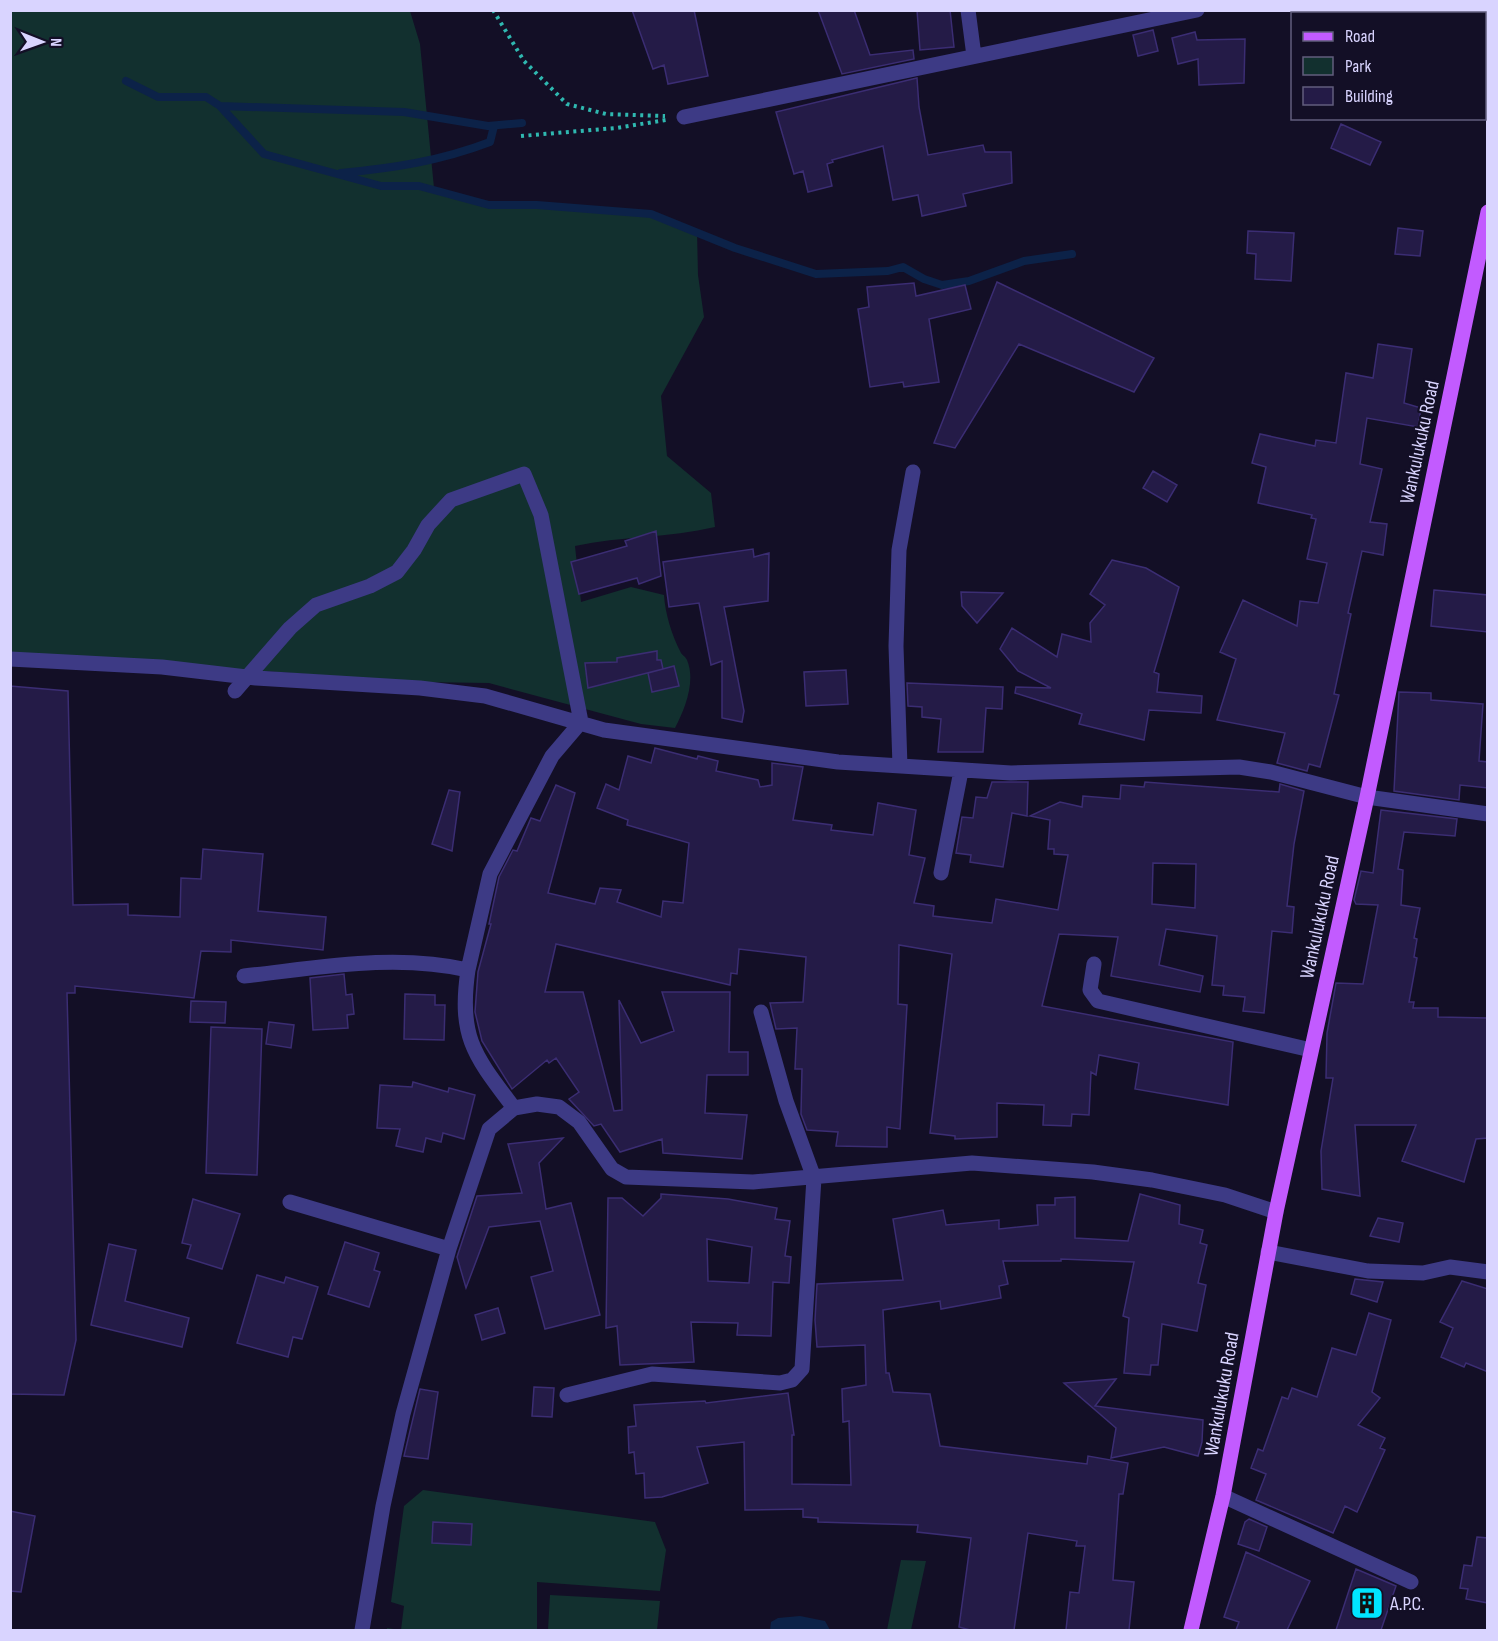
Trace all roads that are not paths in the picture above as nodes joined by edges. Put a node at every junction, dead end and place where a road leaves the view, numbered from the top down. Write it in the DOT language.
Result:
graph roads {
  1 [pos="968,10"];
  2 [pos="1197,10"];
  3 [pos="974,56"];
  4 [pos="684,117"];
  5 [pos="1488,212"];
  6 [pos="913,472"];
  7 [pos="10,658"];
  8 [pos="248,677"];
  9 [pos="235,691"];
  10 [pos="581,722"];
  11 [pos="900,766"];
  12 [pos="961,771"];
  13 [pos="1367,797"];
  14 [pos="1488,814"];
  15 [pos="941,873"];
  16 [pos="1094,964"];
  17 [pos="468,970"];
  18 [pos="244,976"];
  19 [pos="761,1012"];
  20 [pos="1311,1050"];
  21 [pos="514,1108"];
  22 [pos="814,1178"];
  23 [pos="290,1202"];
  24 [pos="1276,1212"];
  25 [pos="449,1249"];
  26 [pos="1268,1252"];
  27 [pos="1488,1272"];
  28 [pos="567,1395"];
  29 [pos="1223,1496"];
  30 [pos="1411,1582"];
  31 [pos="362,1630"];
  32 [pos="1191,1630"];
  1 -- 3 [label="street"];
  2 -- 3 [label="street"];
  3 -- 4 [label="street"];
  5 -- 13 [label="main road, Wankulukuku Road"];
  6 -- 11 [label="street"];
  7 -- 8 [label="street"];
  8 -- 9 [label="street"];
  8 -- 10 [label="street"];
  8 -- 10 [label="street"];
  10 -- 11 [label="street"];
  10 -- 17 [label="street"];
  11 -- 12 [label="street"];
  12 -- 13 [label="street"];
  12 -- 15 [label="street"];
  13 -- 14 [label="street"];
  13 -- 20 [label="main road, Wankulukuku Road"];
  16 -- 20 [label="street"];
  17 -- 18 [label="street"];
  17 -- 21 [label="street"];
  19 -- 22 [label="street"];
  20 -- 24 [label="main road, Wankulukuku Road"];
  21 -- 22 [label="street"];
  21 -- 25 [label="street"];
  22 -- 24 [label="street"];
  22 -- 28 [label="street"];
  23 -- 25 [label="street"];
  24 -- 26 [label="main road, Wankulukuku Road"];
  25 -- 31 [label="street"];
  26 -- 27 [label="street"];
  26 -- 29 [label="main road, Wankulukuku Road"];
  29 -- 30 [label="street"];
  29 -- 32 [label="main road, Wankulukuku Road"];
}
